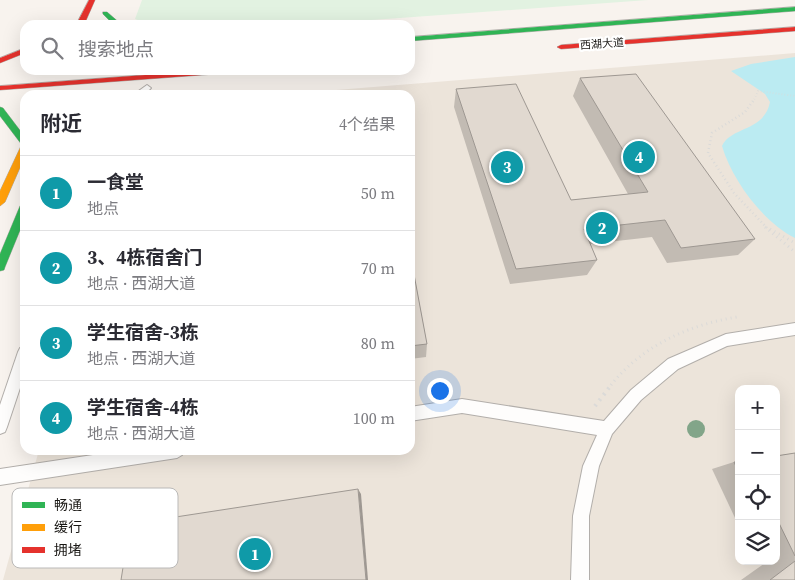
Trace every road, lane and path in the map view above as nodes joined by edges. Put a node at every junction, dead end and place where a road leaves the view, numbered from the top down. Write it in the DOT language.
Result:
graph roads {
  1 [pos="92,0"];
  2 [pos="110,0"];
  3 [pos="795,9"];
  4 [pos="105,12"];
  5 [pos="82,20"];
  6 [pos="101,20"];
  7 [pos="113,20"];
  8 [pos="795,30"];
  9 [pos="415,39"];
  10 [pos="548,48"];
  11 [pos="20,52"];
  12 [pos="0,61"];
  13 [pos="57,75"];
  14 [pos="78,75"];
  15 [pos="173,75"];
  16 [pos="75,82"];
  17 [pos="0,88"];
  18 [pos="50,90"];
  19 [pos="72,90"];
  20 [pos="147,90"];
  21 [pos="795,96"];
  22 [pos="0,110"];
  23 [pos="20,137"];
  24 [pos="20,156"];
  25 [pos="0,202"];
  26 [pos="20,218"];
  27 [pos="763,225"];
  28 [pos="795,243"];
  29 [pos="795,252"];
  30 [pos="0,267"];
  31 [pos="795,329"];
  32 [pos="20,367"];
  33 [pos="415,413"];
  34 [pos="0,427"];
  35 [pos="607,429"];
  36 [pos="144,455"];
  37 [pos="0,477"];
  38 [pos="580,580"];
  1 -- 5 [label="main road"];
  2 -- 4 [label="main road"];
  3 -- 9 [label="main road"];
  4 -- 6 [label="main road"];
  4 -- 7 [label="main road"];
  8 -- 10 [label="main road, 西湖大道"];
  11 -- 12 [label="main road"];
  13 -- 18 [label="main road"];
  14 -- 16 [label="main road"];
  15 -- 16 [label="main road"];
  15 -- 20 [label="main road"];
  16 -- 18 [label="main road"];
  16 -- 19 [label="main road"];
  17 -- 18 [label="main road"];
  21 -- 27 [label="path"];
  22 -- 23 [label="main road"];
  24 -- 25 [label="main road"];
  26 -- 30 [label="main road"];
  27 -- 28 [label="path"];
  27 -- 29 [label="path"];
  31 -- 35 [label="lane"];
  32 -- 34 [label="lane"];
  33 -- 35 [label="lane"];
  35 -- 38 [label="lane"];
  36 -- 37 [label="lane"];
}
